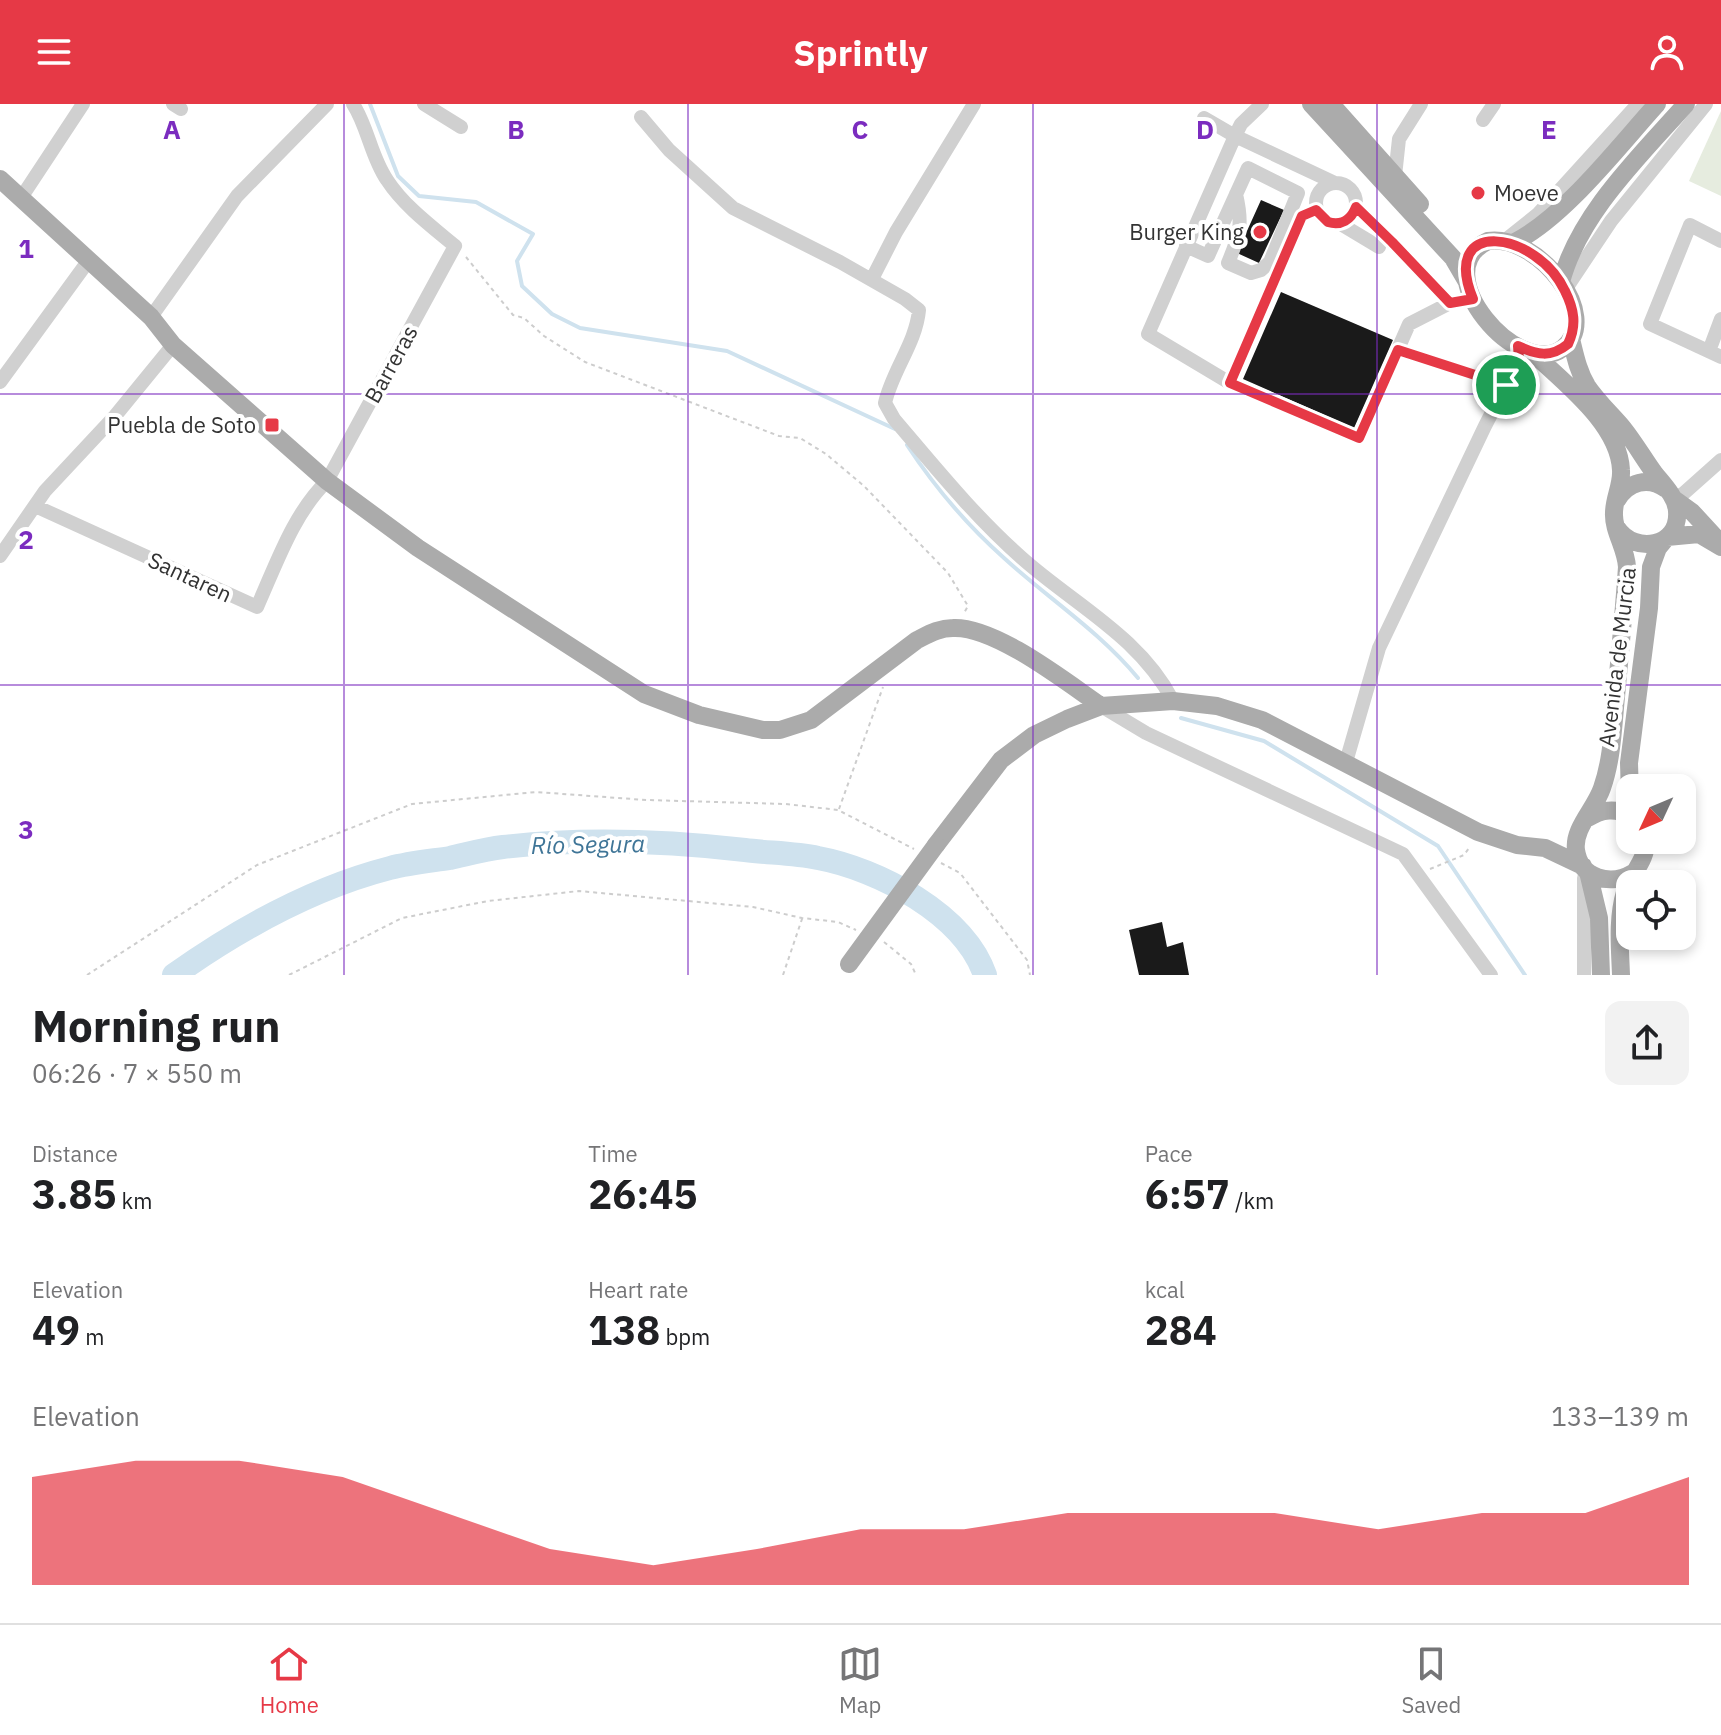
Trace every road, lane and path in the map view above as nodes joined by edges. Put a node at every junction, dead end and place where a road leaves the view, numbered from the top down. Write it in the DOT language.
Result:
graph roads {
  1 [pos="83,104"];
  2 [pos="327,104"];
  3 [pos="353,104"];
  4 [pos="424,104"];
  5 [pos="974,104"];
  6 [pos="1262,104"];
  7 [pos="1421,104"];
  8 [pos="1494,104"];
  9 [pos="1638,104"];
  10 [pos="1657,104"];
  11 [pos="1686,104"];
  12 [pos="1706,104"];
  13 [pos="1316,105"];
  14 [pos="641,117"];
  15 [pos="1204,118"];
  16 [pos="1483,120"];
  17 [pos="461,127"];
  18 [pos="1235,136"];
  19 [pos="1267,151"];
  20 [pos="1259,173"];
  21 [pos="1395,176"];
  22 [pos="0,179"];
  23 [pos="1335,183"];
  24 [pos="1236,194"];
  25 [pos="21,198"];
  26 [pos="1356,207"];
  27 [pos="1316,210"];
  28 [pos="1339,223"];
  29 [pos="1721,241"];
  30 [pos="1508,242"];
  31 [pos="455,246"];
  32 [pos="1186,246"];
  33 [pos="1379,247"];
  34 [pos="1477,248"];
  35 [pos="89,260"];
  36 [pos="872,279"];
  37 [pos="1563,286"];
  38 [pos="1470,290"];
  39 [pos="1450,303"];
  40 [pos="151,317"];
  41 [pos="1721,319"];
  42 [pos="1571,339"];
  43 [pos="173,345"];
  44 [pos="1398,350"];
  45 [pos="1526,350"];
  46 [pos="1715,354"];
  47 [pos="0,382"];
  48 [pos="1230,383"];
  49 [pos="1506,385"];
  50 [pos="1721,460"];
  51 [pos="327,481"];
  52 [pos="1670,495"];
  53 [pos="1615,503"];
  54 [pos="35,506"];
  55 [pos="1617,528"];
  56 [pos="1667,537"];
  57 [pos="1721,545"];
  58 [pos="0,556"];
  59 [pos="1650,598"];
  60 [pos="955,628"];
  61 [pos="883,687"];
  62 [pos="1173,701"];
  63 [pos="1101,706"];
  64 [pos="1346,762"];
  65 [pos="1629,774"];
  66 [pos="838,810"];
  67 [pos="1616,811"];
  68 [pos="1584,823"];
  69 [pos="1545,848"];
  70 [pos="930,852"];
  71 [pos="1464,855"];
  72 [pos="1435,867"];
  73 [pos="1585,869"];
  74 [pos="1616,878"];
  75 [pos="802,918"];
  76 [pos="863,933"];
  77 [pos="876,939"];
  78 [pos="1620,950"];
  79 [pos="845,969"];
  80 [pos="87,975"];
  81 [pos="289,975"];
  82 [pos="783,975"];
  83 [pos="916,975"];
  84 [pos="1030,975"];
  85 [pos="1491,975"];
  86 [pos="1584,975"];
  87 [pos="1601,975"];
  88 [pos="1621,975"];
  1 -- 25 [label="street"];
  2 -- 40 [label="street"];
  3 -- 31 [label="street"];
  4 -- 17 [label="street"];
  5 -- 36 [label="street"];
  6 -- 18 [label="street"];
  7 -- 21 [label="street"];
  8 -- 16 [label="street"];
  9 -- 30 [label="street"];
  10 -- 30 [label="main road"];
  11 -- 37 [label="main road"];
  12 -- 37 [label="street"];
  13 -- 21 [label="main road"];
  13 -- 38 [label="main road"];
  14 -- 36 [label="street"];
  15 -- 18 [label="street"];
  18 -- 19 [label="street"];
  18 -- 32 [label="street"];
  19 -- 20 [label="street"];
  19 -- 23 [label="street"];
  20 -- 24 [label="street"];
  20 -- 24 [label="street"];
  21 -- 34 [label="main road"];
  22 -- 25 [label="main road"];
  23 -- 26 [label="street"];
  23 -- 27 [label="street"];
  24 -- 32 [label="street"];
  25 -- 35 [label="main road"];
  26 -- 28 [label="street"];
  26 -- 39 [label="street"];
  27 -- 28 [label="street"];
  27 -- 48 [label="street"];
  28 -- 33 [label="street"];
  29 -- 46 [label="street"];
  30 -- 34 [label="main road"];
  30 -- 37 [label="main road"];
  31 -- 51 [label="street, Barreras"];
  31 -- 60 [label="path"];
  32 -- 48 [label="street"];
  34 -- 38 [label="main road"];
  35 -- 40 [label="main road"];
  35 -- 47 [label="street"];
  36 -- 62 [label="street"];
  37 -- 42 [label="main road"];
  38 -- 39 [label="street"];
  38 -- 45 [label="main road"];
  39 -- 44 [label="street"];
  40 -- 43 [label="main road"];
  41 -- 46 [label="street"];
  42 -- 45 [label="main road"];
  42 -- 52 [label="main road"];
  43 -- 51 [label="main road"];
  43 -- 54 [label="street"];
  44 -- 48 [label="street"];
  44 -- 49 [label="street"];
  45 -- 49 [label="street"];
  45 -- 53 [label="main road"];
  49 -- 64 [label="street"];
  50 -- 52 [label="street"];
  51 -- 54 [label="street, Santaren"];
  51 -- 60 [label="main road"];
  52 -- 53 [label="main road"];
  52 -- 56 [label="main road"];
  52 -- 57 [label="main road"];
  53 -- 55 [label="main road"];
  54 -- 58 [label="street"];
  55 -- 56 [label="main road"];
  55 -- 68 [label="main road"];
  56 -- 57 [label="main road"];
  56 -- 59 [label="main road, Avenida de Murcia"];
  57 -- 59 [label="main road"];
  59 -- 65 [label="main road, Avenida de Murcia"];
  60 -- 63 [label="main road"];
  61 -- 66 [label="path"];
  62 -- 63 [label="main road"];
  62 -- 64 [label="main road"];
  63 -- 70 [label="main road"];
  63 -- 85 [label="street"];
  64 -- 69 [label="main road"];
  66 -- 70 [label="path"];
  66 -- 80 [label="path"];
  67 -- 68 [label="main road"];
  68 -- 69 [label="main road"];
  68 -- 73 [label="main road"];
  69 -- 73 [label="main road"];
  70 -- 79 [label="main road, bridge"];
  70 -- 84 [label="path"];
  71 -- 72 [label="path"];
  73 -- 74 [label="main road"];
  73 -- 86 [label="street"];
  73 -- 87 [label="main road"];
  75 -- 76 [label="path"];
  75 -- 81 [label="path"];
  75 -- 82 [label="path"];
  77 -- 83 [label="path"];
  78 -- 88 [label="main road"];
}
